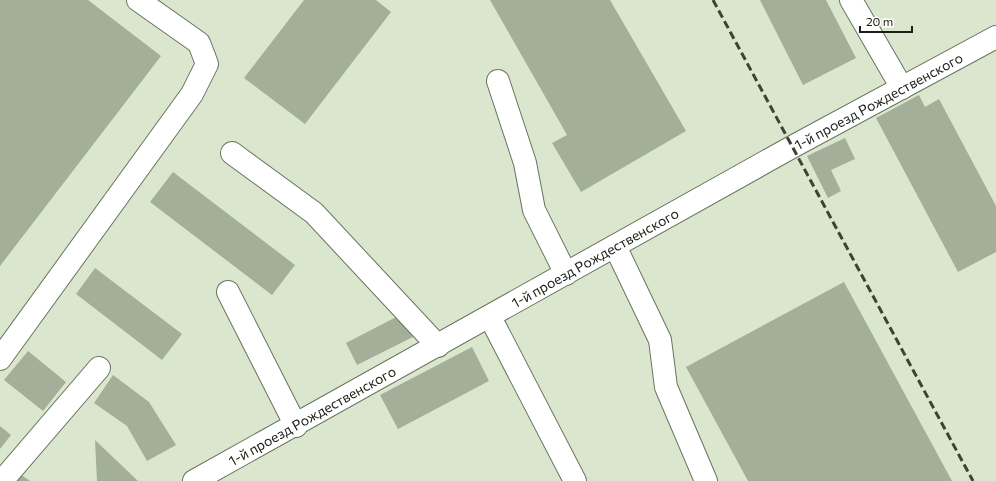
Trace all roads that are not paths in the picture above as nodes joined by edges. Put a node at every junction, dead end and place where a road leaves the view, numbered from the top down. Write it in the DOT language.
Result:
graph roads {
  1 [pos="138,0"];
  2 [pos="851,0"];
  3 [pos="996,37"];
  4 [pos="498,81"];
  5 [pos="902,88"];
  6 [pos="232,153"];
  7 [pos="615,246"];
  8 [pos="566,274"];
  9 [pos="228,292"];
  10 [pos="490,316"];
  11 [pos="438,346"];
  12 [pos="0,359"];
  13 [pos="99,368"];
  14 [pos="296,426"];
  15 [pos="2,481"];
  16 [pos="194,481"];
  17 [pos="575,481"];
  18 [pos="706,481"];
  1 -- 12 [label="street"];
  2 -- 5 [label="street"];
  3 -- 5 [label="street, 1-й проезд Рождественского"];
  4 -- 8 [label="street"];
  5 -- 7 [label="street, 1-й проезд Рождественского"];
  6 -- 11 [label="street"];
  7 -- 8 [label="street, 1-й проезд Рождественского"];
  7 -- 18 [label="street"];
  8 -- 10 [label="street, 1-й проезд Рождественского"];
  9 -- 14 [label="street"];
  10 -- 11 [label="street, 1-й проезд Рождественского"];
  10 -- 17 [label="street"];
  11 -- 14 [label="street, 1-й проезд Рождественского"];
  13 -- 15 [label="street"];
  14 -- 16 [label="street, 1-й проезд Рождественского"];
}
